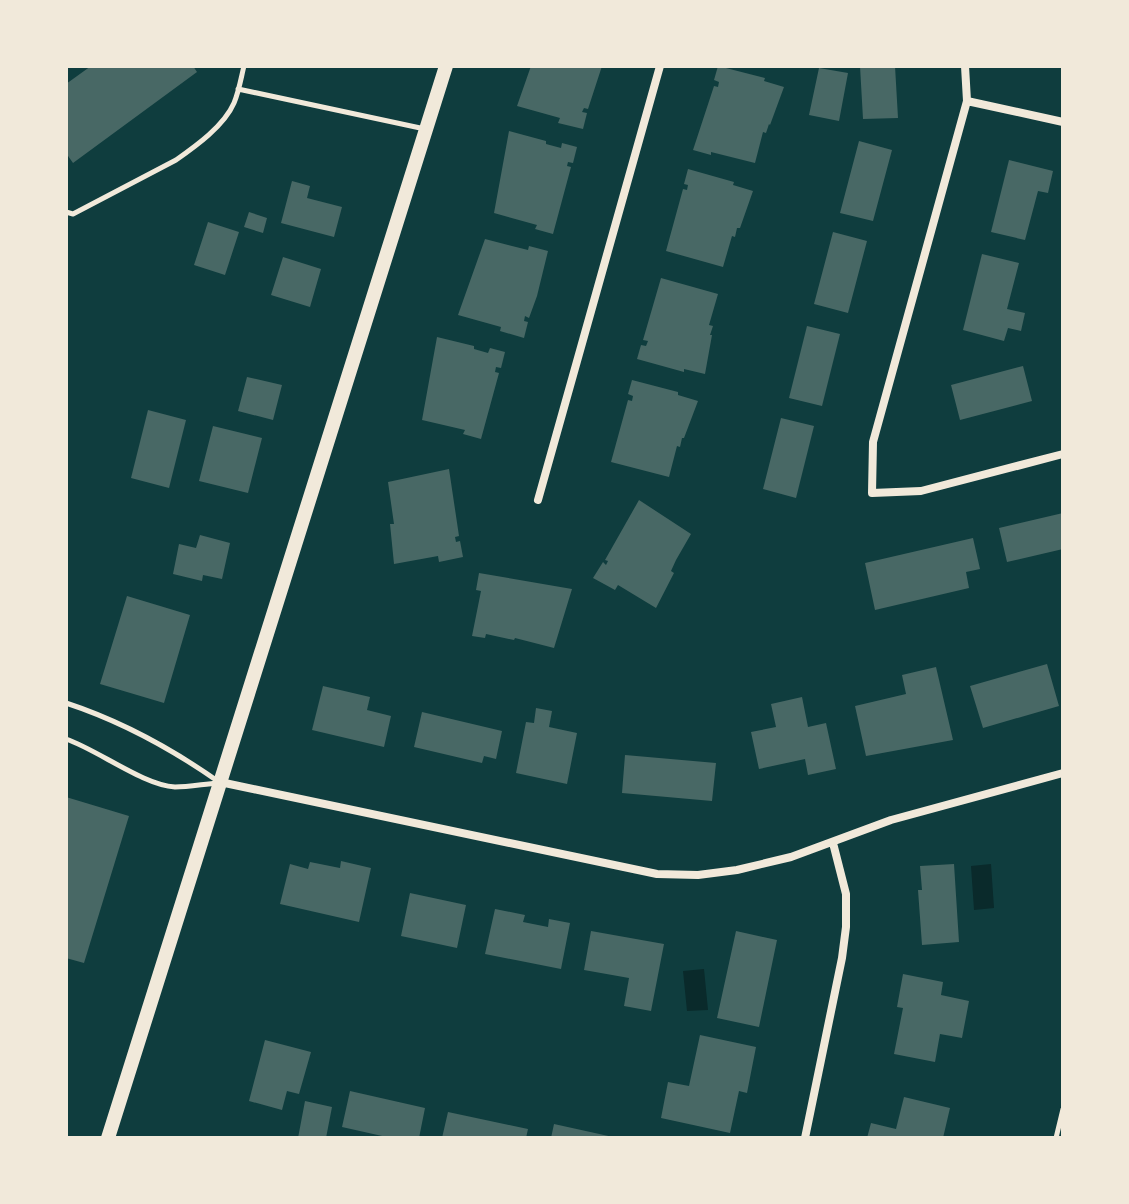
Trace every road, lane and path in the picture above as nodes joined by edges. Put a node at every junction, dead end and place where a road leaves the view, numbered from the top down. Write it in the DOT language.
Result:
graph roads {
  1 [pos="244,66"];
  2 [pos="446,66"];
  3 [pos="660,66"];
  4 [pos="965,66"];
  5 [pos="238,89"];
  6 [pos="967,101"];
  7 [pos="1063,122"];
  8 [pos="426,129"];
  9 [pos="66,212"];
  10 [pos="1063,454"];
  11 [pos="538,500"];
  12 [pos="66,703"];
  13 [pos="66,739"];
  14 [pos="1063,773"];
  15 [pos="220,782"];
  16 [pos="833,843"];
  17 [pos="1063,1109"];
  18 [pos="108,1138"];
  19 [pos="805,1138"];
  20 [pos="1056,1138"];
  1 -- 5 [label="lane"];
  2 -- 8 [label="main road"];
  3 -- 11 [label="street"];
  4 -- 6 [label="street"];
  5 -- 8 [label="lane"];
  5 -- 9 [label="lane"];
  6 -- 7 [label="street"];
  6 -- 10 [label="street"];
  8 -- 15 [label="main road"];
  12 -- 15 [label="lane"];
  13 -- 15 [label="lane"];
  14 -- 16 [label="street"];
  15 -- 16 [label="street"];
  15 -- 18 [label="main road"];
  16 -- 19 [label="street"];
  17 -- 20 [label="lane"];
}
